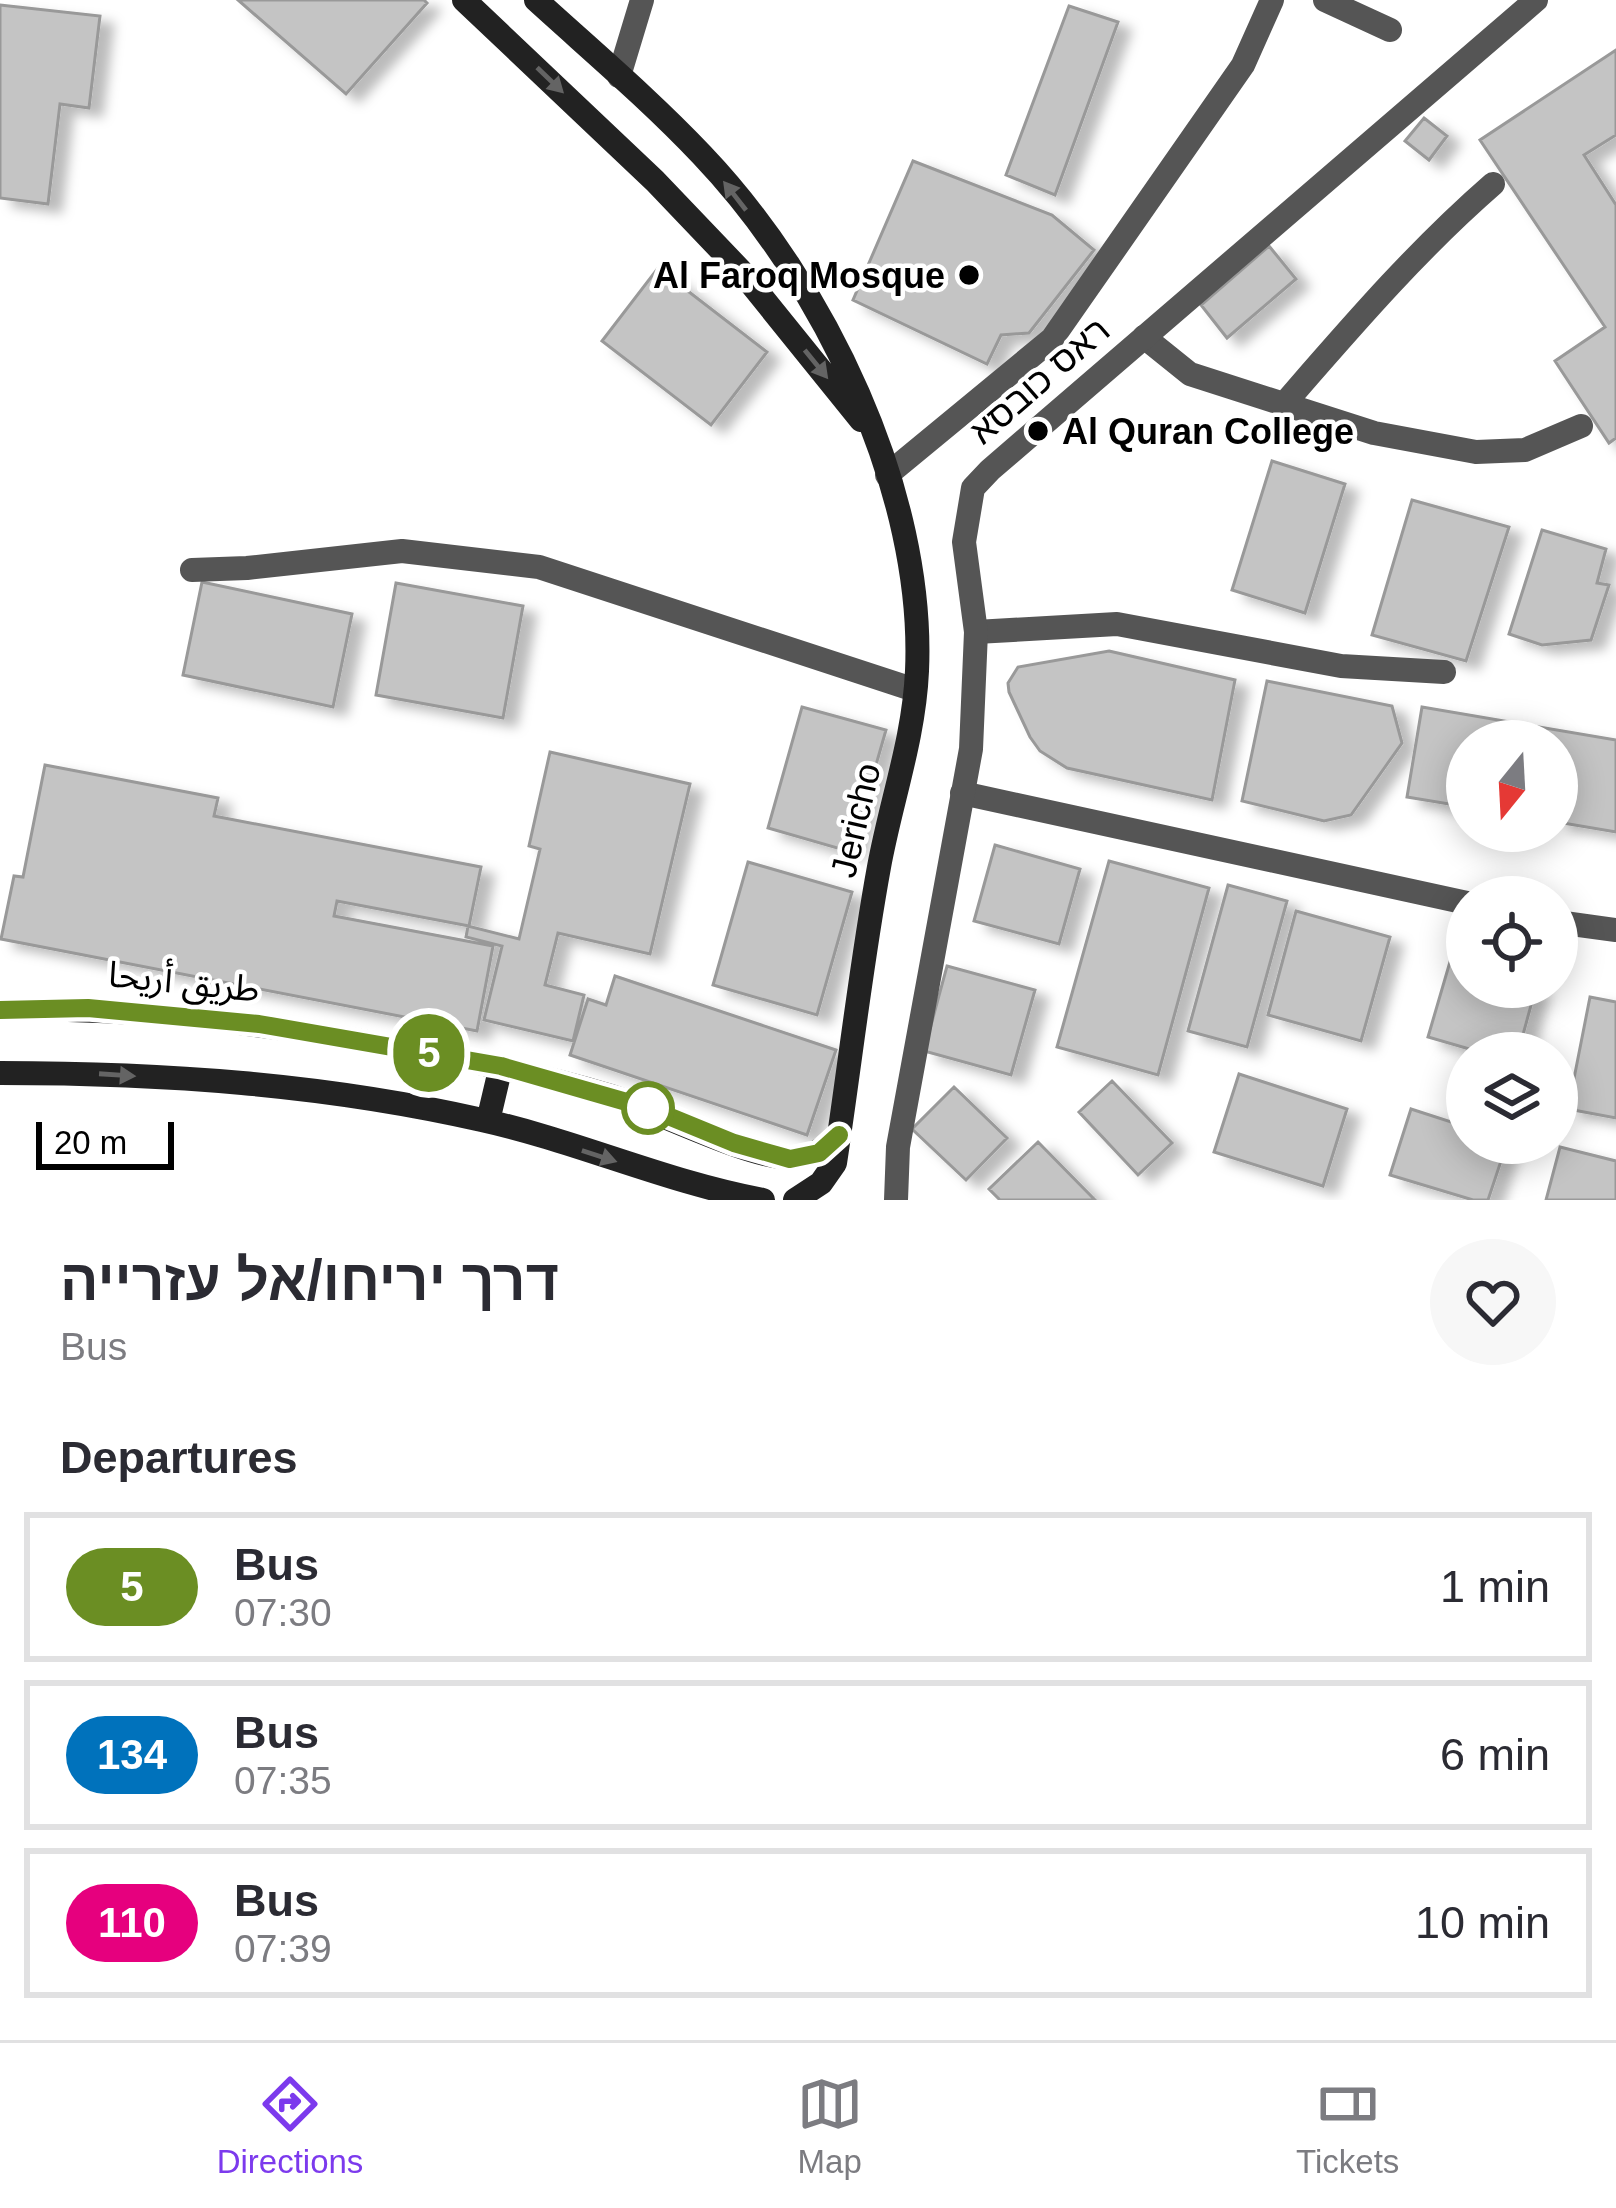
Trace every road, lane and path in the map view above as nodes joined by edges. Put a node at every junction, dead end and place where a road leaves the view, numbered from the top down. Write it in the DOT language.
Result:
graph roads {
  1 [pos="464,0"];
  2 [pos="536,0"];
  3 [pos="642,0"];
  4 [pos="1271,0"];
  5 [pos="1325,0"];
  6 [pos="1536,0"];
  7 [pos="1390,30"];
  8 [pos="619,76"];
  9 [pos="1492,184"];
  10 [pos="1144,337"];
  11 [pos="1284,404"];
  12 [pos="1581,425"];
  13 [pos="878,440"];
  14 [pos="887,475"];
  15 [pos="192,570"];
  16 [pos="976,632"];
  17 [pos="1444,672"];
  18 [pos="915,690"];
  19 [pos="962,793"];
  20 [pos="1446,898"];
  21 [pos="1578,925"];
  22 [pos="1616,930"];
  23 [pos="0,1010"];
  24 [pos="501,1066"];
  25 [pos="0,1073"];
  26 [pos="488,1121"];
  27 [pos="839,1135"];
  28 [pos="756,1199"];
  29 [pos="795,1200"];
  30 [pos="896,1200"];
  1 -- 13 [label="main road, one-way"];
  2 -- 8 [label="main road, Jericho"];
  3 -- 8 [label="street"];
  4 -- 14 [label="street"];
  5 -- 7 [label="street"];
  6 -- 10 [label="street, ראס כובסא"];
  13 -- 8 [label="main road, Jericho, one-way"];
  9 -- 11 [label="street"];
  10 -- 11 [label="street"];
  10 -- 16 [label="street, ראס כובסא"];
  11 -- 12 [label="street"];
  13 -- 14 [label="main road, Jericho"];
  14 -- 18 [label="main road, Jericho"];
  15 -- 18 [label="street"];
  16 -- 17 [label="street"];
  16 -- 19 [label="street, ראס כובסא"];
  18 -- 27 [label="main road, Jericho"];
  19 -- 20 [label="street"];
  19 -- 30 [label="street, ראס כובסא"];
  21 -- 22 [label="street"];
  23 -- 24 [label="main road, طريق أريحا"];
  24 -- 26 [label="main road"];
  24 -- 27 [label="main road, طريق أريحا"];
  25 -- 26 [label="main road, one-way"];
  26 -- 28 [label="main road, one-way"];
  27 -- 29 [label="main road, Jericho"];
}
